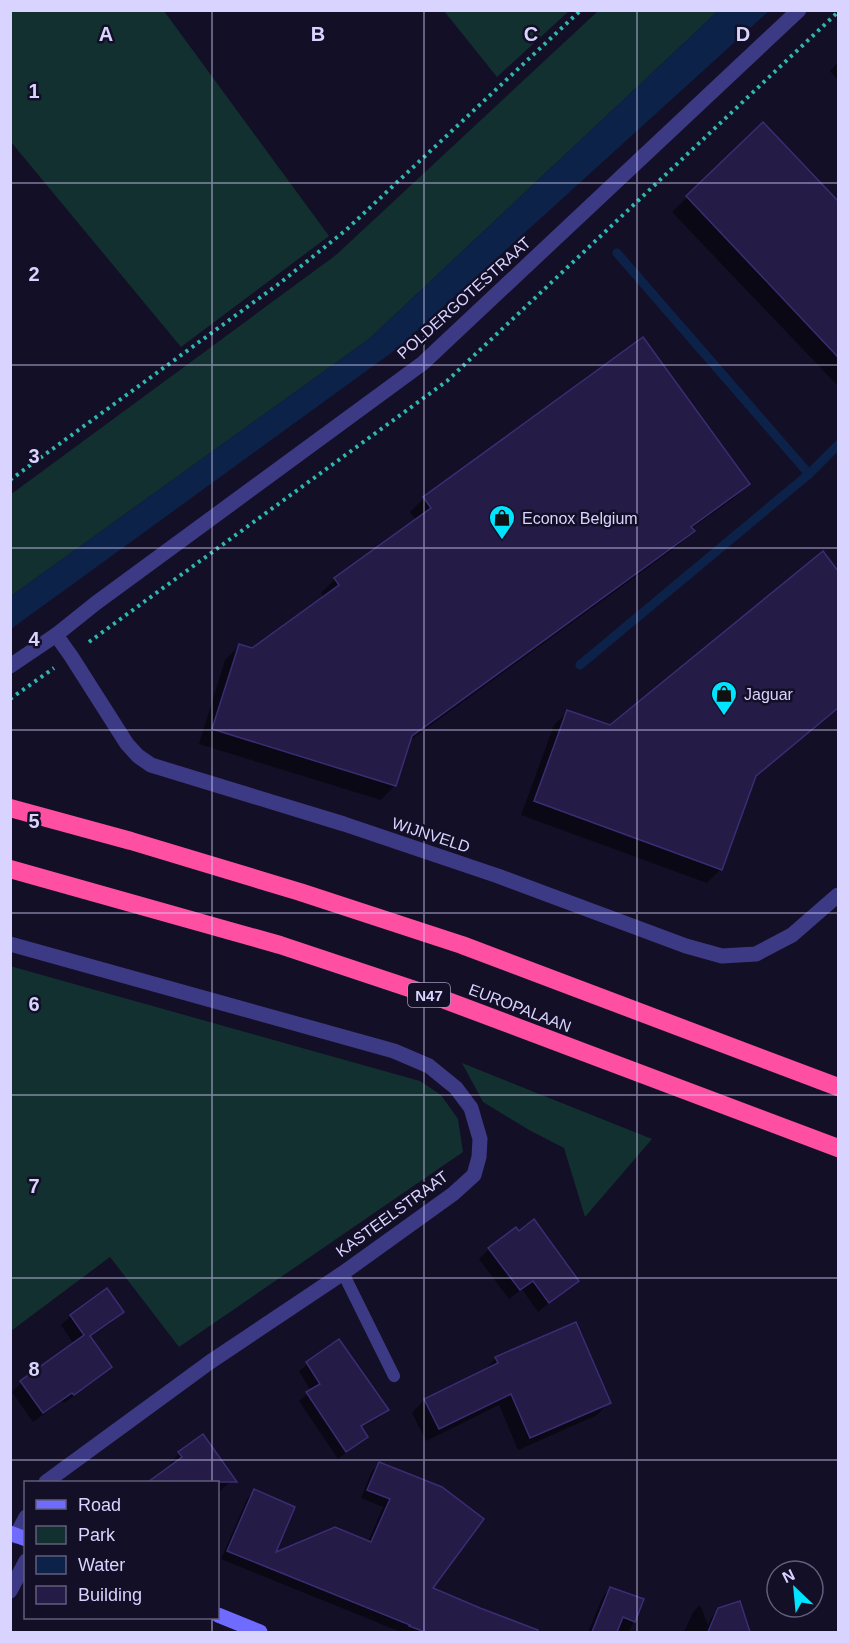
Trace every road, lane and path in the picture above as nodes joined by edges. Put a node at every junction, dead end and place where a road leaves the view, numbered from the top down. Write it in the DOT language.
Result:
graph roads {
  1 [pos="581,10"];
  2 [pos="799,10"];
  3 [pos="10,480"];
  4 [pos="56,635"];
  5 [pos="10,666"];
  6 [pos="10,808"];
  7 [pos="10,869"];
  8 [pos="838,895"];
  9 [pos="10,944"];
  10 [pos="838,1087"];
  11 [pos="838,1148"];
  12 [pos="342,1273"];
  13 [pos="394,1376"];
  14 [pos="47,1481"];
  15 [pos="24,1521"];
  16 [pos="17,1536"];
  17 [pos="24,1565"];
  18 [pos="10,1591"];
  19 [pos="219,1616"];
  20 [pos="260,1632"];
  1 -- 3 [label="path"];
  2 -- 4 [label="street, POLDERGOTESTRAAT"];
  4 -- 5 [label="street, POLDERGOTESTRAAT"];
  4 -- 8 [label="street, WIJNVELD"];
  6 -- 10 [label="highway"];
  7 -- 11 [label="highway, EUROPALAAN / N47"];
  9 -- 12 [label="street, KASTEELSTRAAT"];
  12 -- 13 [label="lane"];
  12 -- 14 [label="street, KASTEELSTRAAT"];
  15 -- 16 [label="street"];
  17 -- 18 [label="street"];
  19 -- 20 [label="street"];
}
